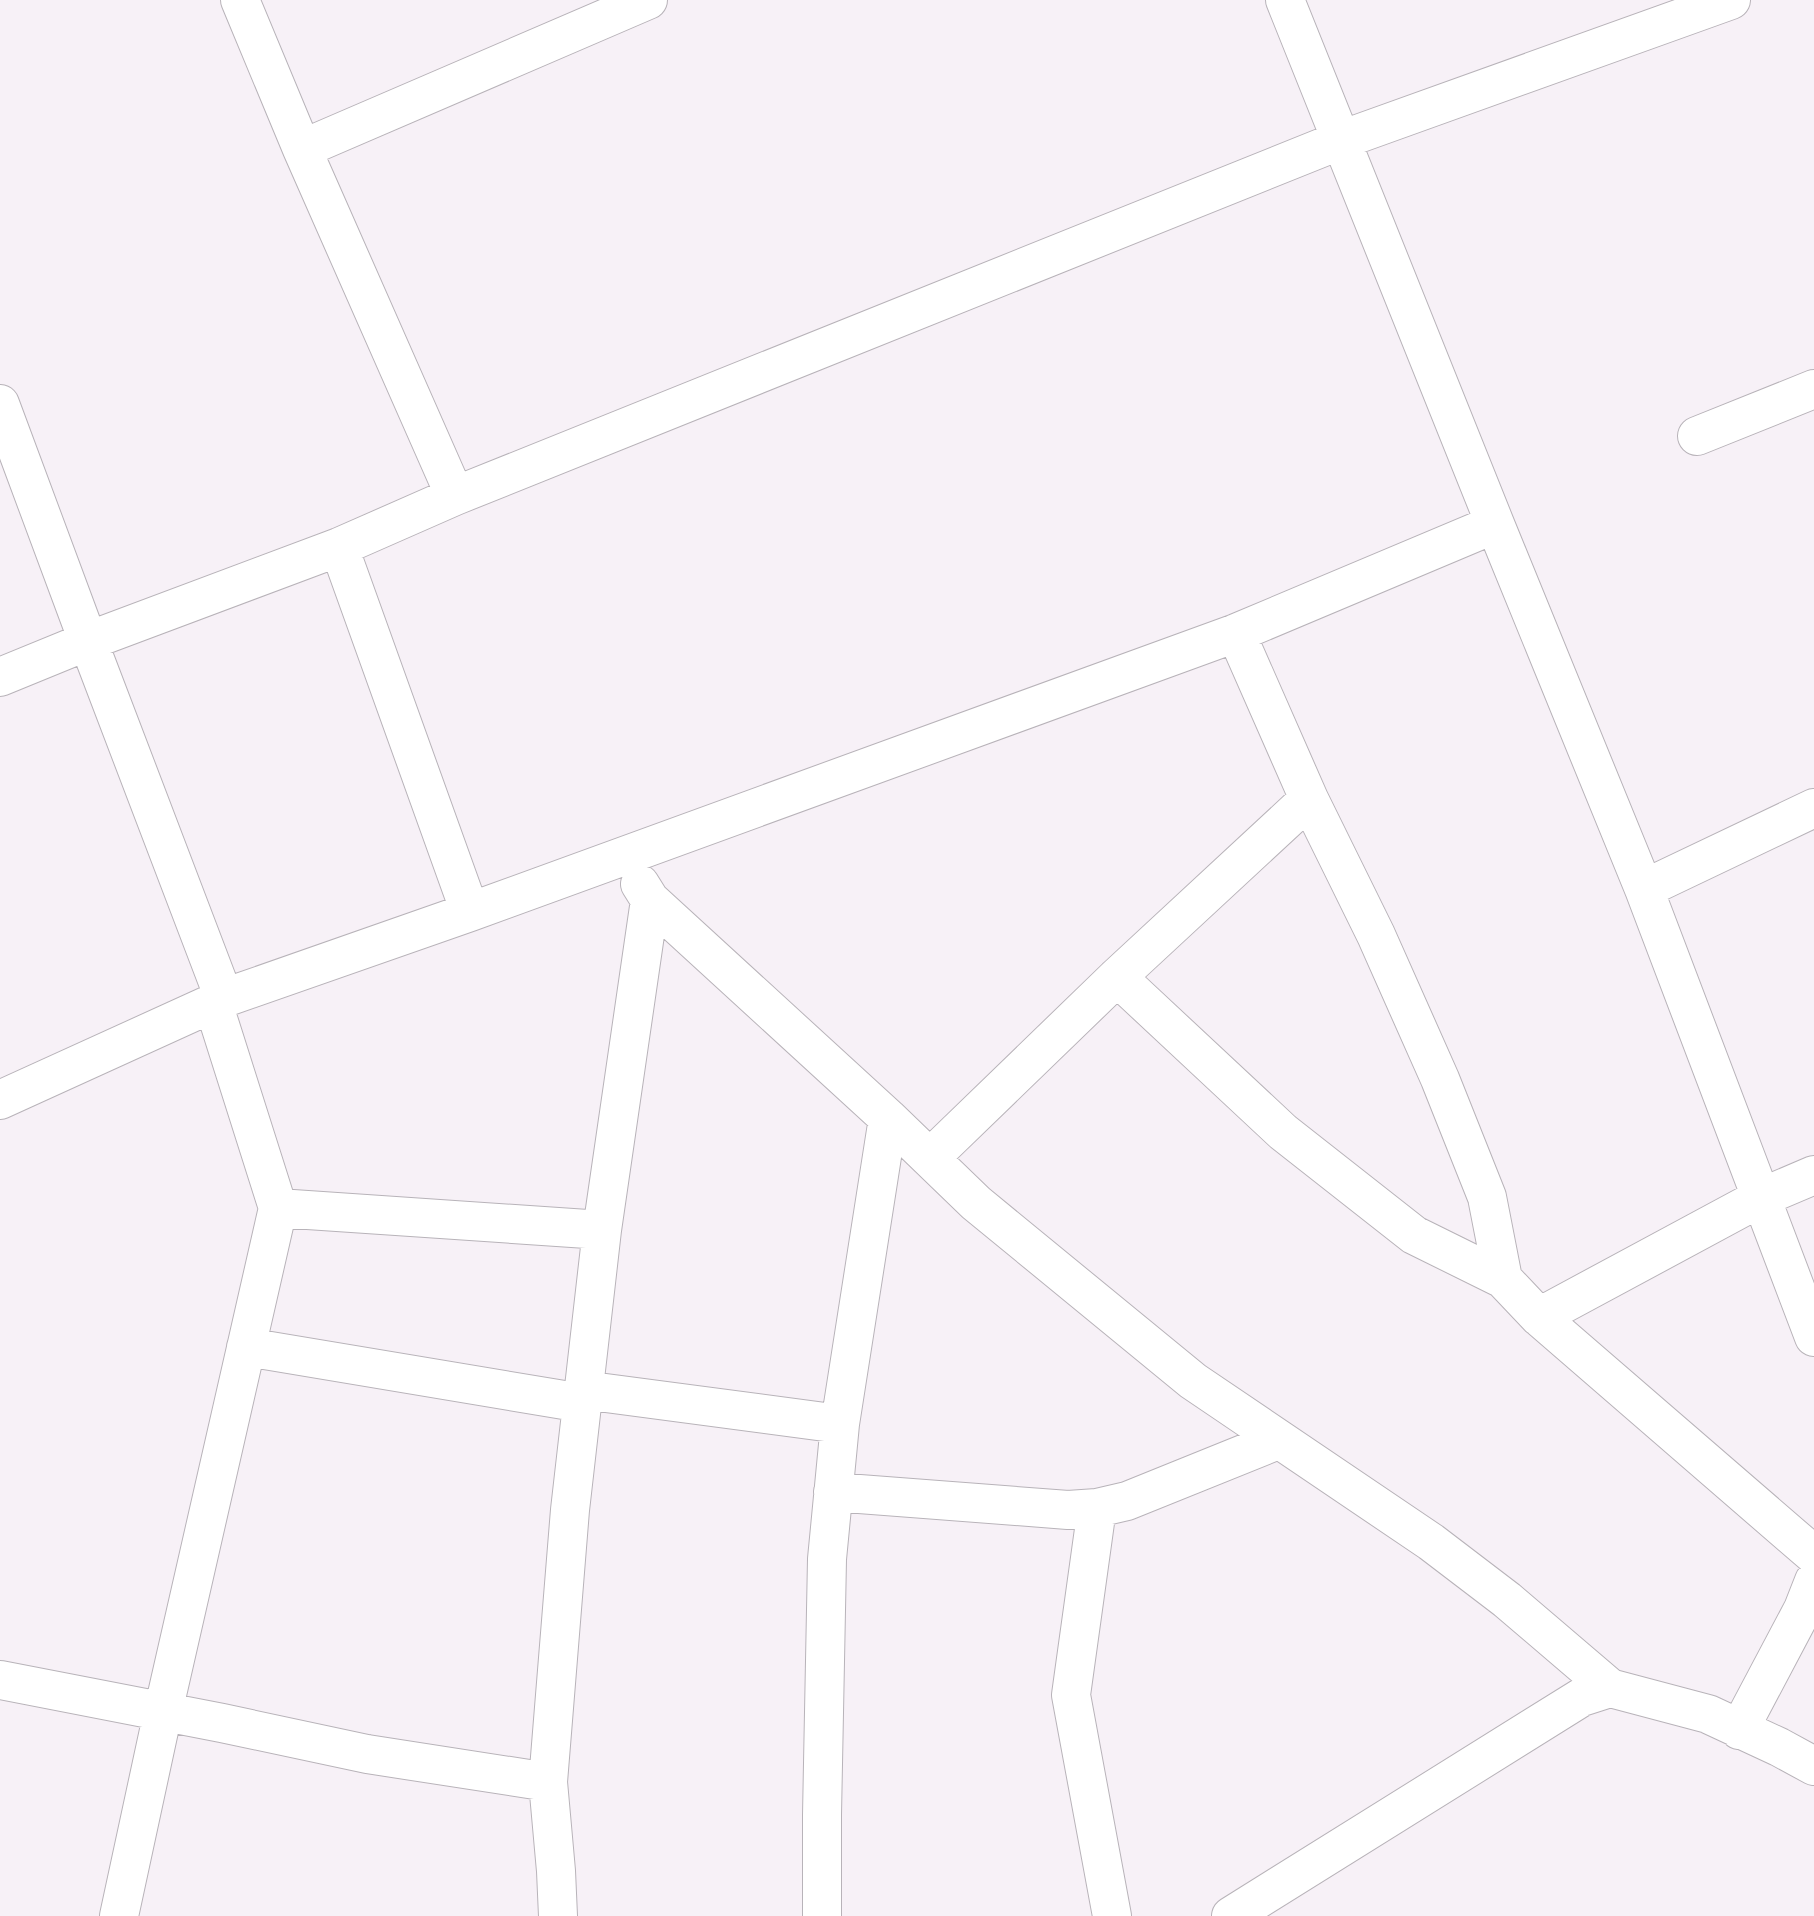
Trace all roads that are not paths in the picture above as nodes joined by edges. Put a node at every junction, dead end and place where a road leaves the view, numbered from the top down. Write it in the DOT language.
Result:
graph roads {
  1 [pos="240,0"];
  2 [pos="648,0"];
  3 [pos="1285,0"];
  4 [pos="1731,0"];
  5 [pos="596,10"];
  6 [pos="1341,140"];
  7 [pos="302,149"];
  8 [pos="1814,389"];
  9 [pos="0,404"];
  10 [pos="1697,436"];
  11 [pos="455,496"];
  12 [pos="1495,524"];
  13 [pos="339,547"];
  14 [pos="1236,633"];
  15 [pos="88,640"];
  16 [pos="0,677"];
  17 [pos="1309,799"];
  18 [pos="1814,808"];
  19 [pos="623,855"];
  20 [pos="1644,889"];
  21 [pos="650,900"];
  22 [pos="470,912"];
  23 [pos="1117,978"];
  24 [pos="219,1000"];
  25 [pos="0,1100"];
  26 [pos="888,1118"];
  27 [pos="930,1158"];
  28 [pos="1814,1175"];
  29 [pos="1760,1198"];
  30 [pos="278,1208"];
  31 [pos="602,1230"];
  32 [pos="1503,1279"];
  33 [pos="1539,1317"];
  34 [pos="1814,1337"];
  35 [pos="246,1347"];
  36 [pos="582,1396"];
  37 [pos="840,1424"];
  38 [pos="1278,1440"];
  39 [pos="833,1492"];
  40 [pos="1097,1508"];
  41 [pos="1814,1555"];
  42 [pos="1814,1581"];
  43 [pos="0,1680"];
  44 [pos="1610,1688"];
  45 [pos="163,1712"];
  46 [pos="1739,1730"];
  47 [pos="1814,1766"];
  48 [pos="548,1782"];
  49 [pos="119,1916"];
  50 [pos="558,1916"];
  51 [pos="822,1916"];
  52 [pos="1112,1916"];
  53 [pos="1231,1916"];
  1 -- 7 [label="street"];
  2 -- 5 [label="street"];
  3 -- 6 [label="street"];
  4 -- 6 [label="street"];
  5 -- 7 [label="street"];
  6 -- 11 [label="street"];
  6 -- 12 [label="street"];
  7 -- 11 [label="street"];
  8 -- 10 [label="street"];
  9 -- 15 [label="street"];
  11 -- 13 [label="street"];
  12 -- 14 [label="street"];
  12 -- 20 [label="street"];
  13 -- 15 [label="street"];
  13 -- 22 [label="street"];
  14 -- 17 [label="street"];
  14 -- 19 [label="street"];
  15 -- 16 [label="street"];
  15 -- 24 [label="street"];
  17 -- 23 [label="street"];
  17 -- 32 [label="street"];
  18 -- 20 [label="street"];
  19 -- 21 [label="street"];
  19 -- 22 [label="street"];
  20 -- 29 [label="street"];
  21 -- 26 [label="street"];
  21 -- 31 [label="street"];
  22 -- 24 [label="street"];
  23 -- 27 [label="street"];
  23 -- 32 [label="street"];
  24 -- 25 [label="street"];
  24 -- 30 [label="street"];
  26 -- 27 [label="street"];
  26 -- 37 [label="street"];
  27 -- 38 [label="street"];
  28 -- 29 [label="street"];
  29 -- 33 [label="street"];
  29 -- 34 [label="street"];
  30 -- 31 [label="street"];
  30 -- 35 [label="street"];
  31 -- 36 [label="street"];
  32 -- 33 [label="street"];
  33 -- 41 [label="street"];
  35 -- 36 [label="street"];
  35 -- 45 [label="street"];
  36 -- 37 [label="street"];
  36 -- 48 [label="street"];
  37 -- 39 [label="street"];
  38 -- 40 [label="street"];
  38 -- 44 [label="street"];
  39 -- 40 [label="street"];
  39 -- 51 [label="street"];
  40 -- 52 [label="street"];
  42 -- 46 [label="street"];
  43 -- 45 [label="street"];
  44 -- 46 [label="street"];
  44 -- 53 [label="street"];
  45 -- 48 [label="street"];
  45 -- 49 [label="street"];
  46 -- 47 [label="street"];
  48 -- 50 [label="street"];
}
